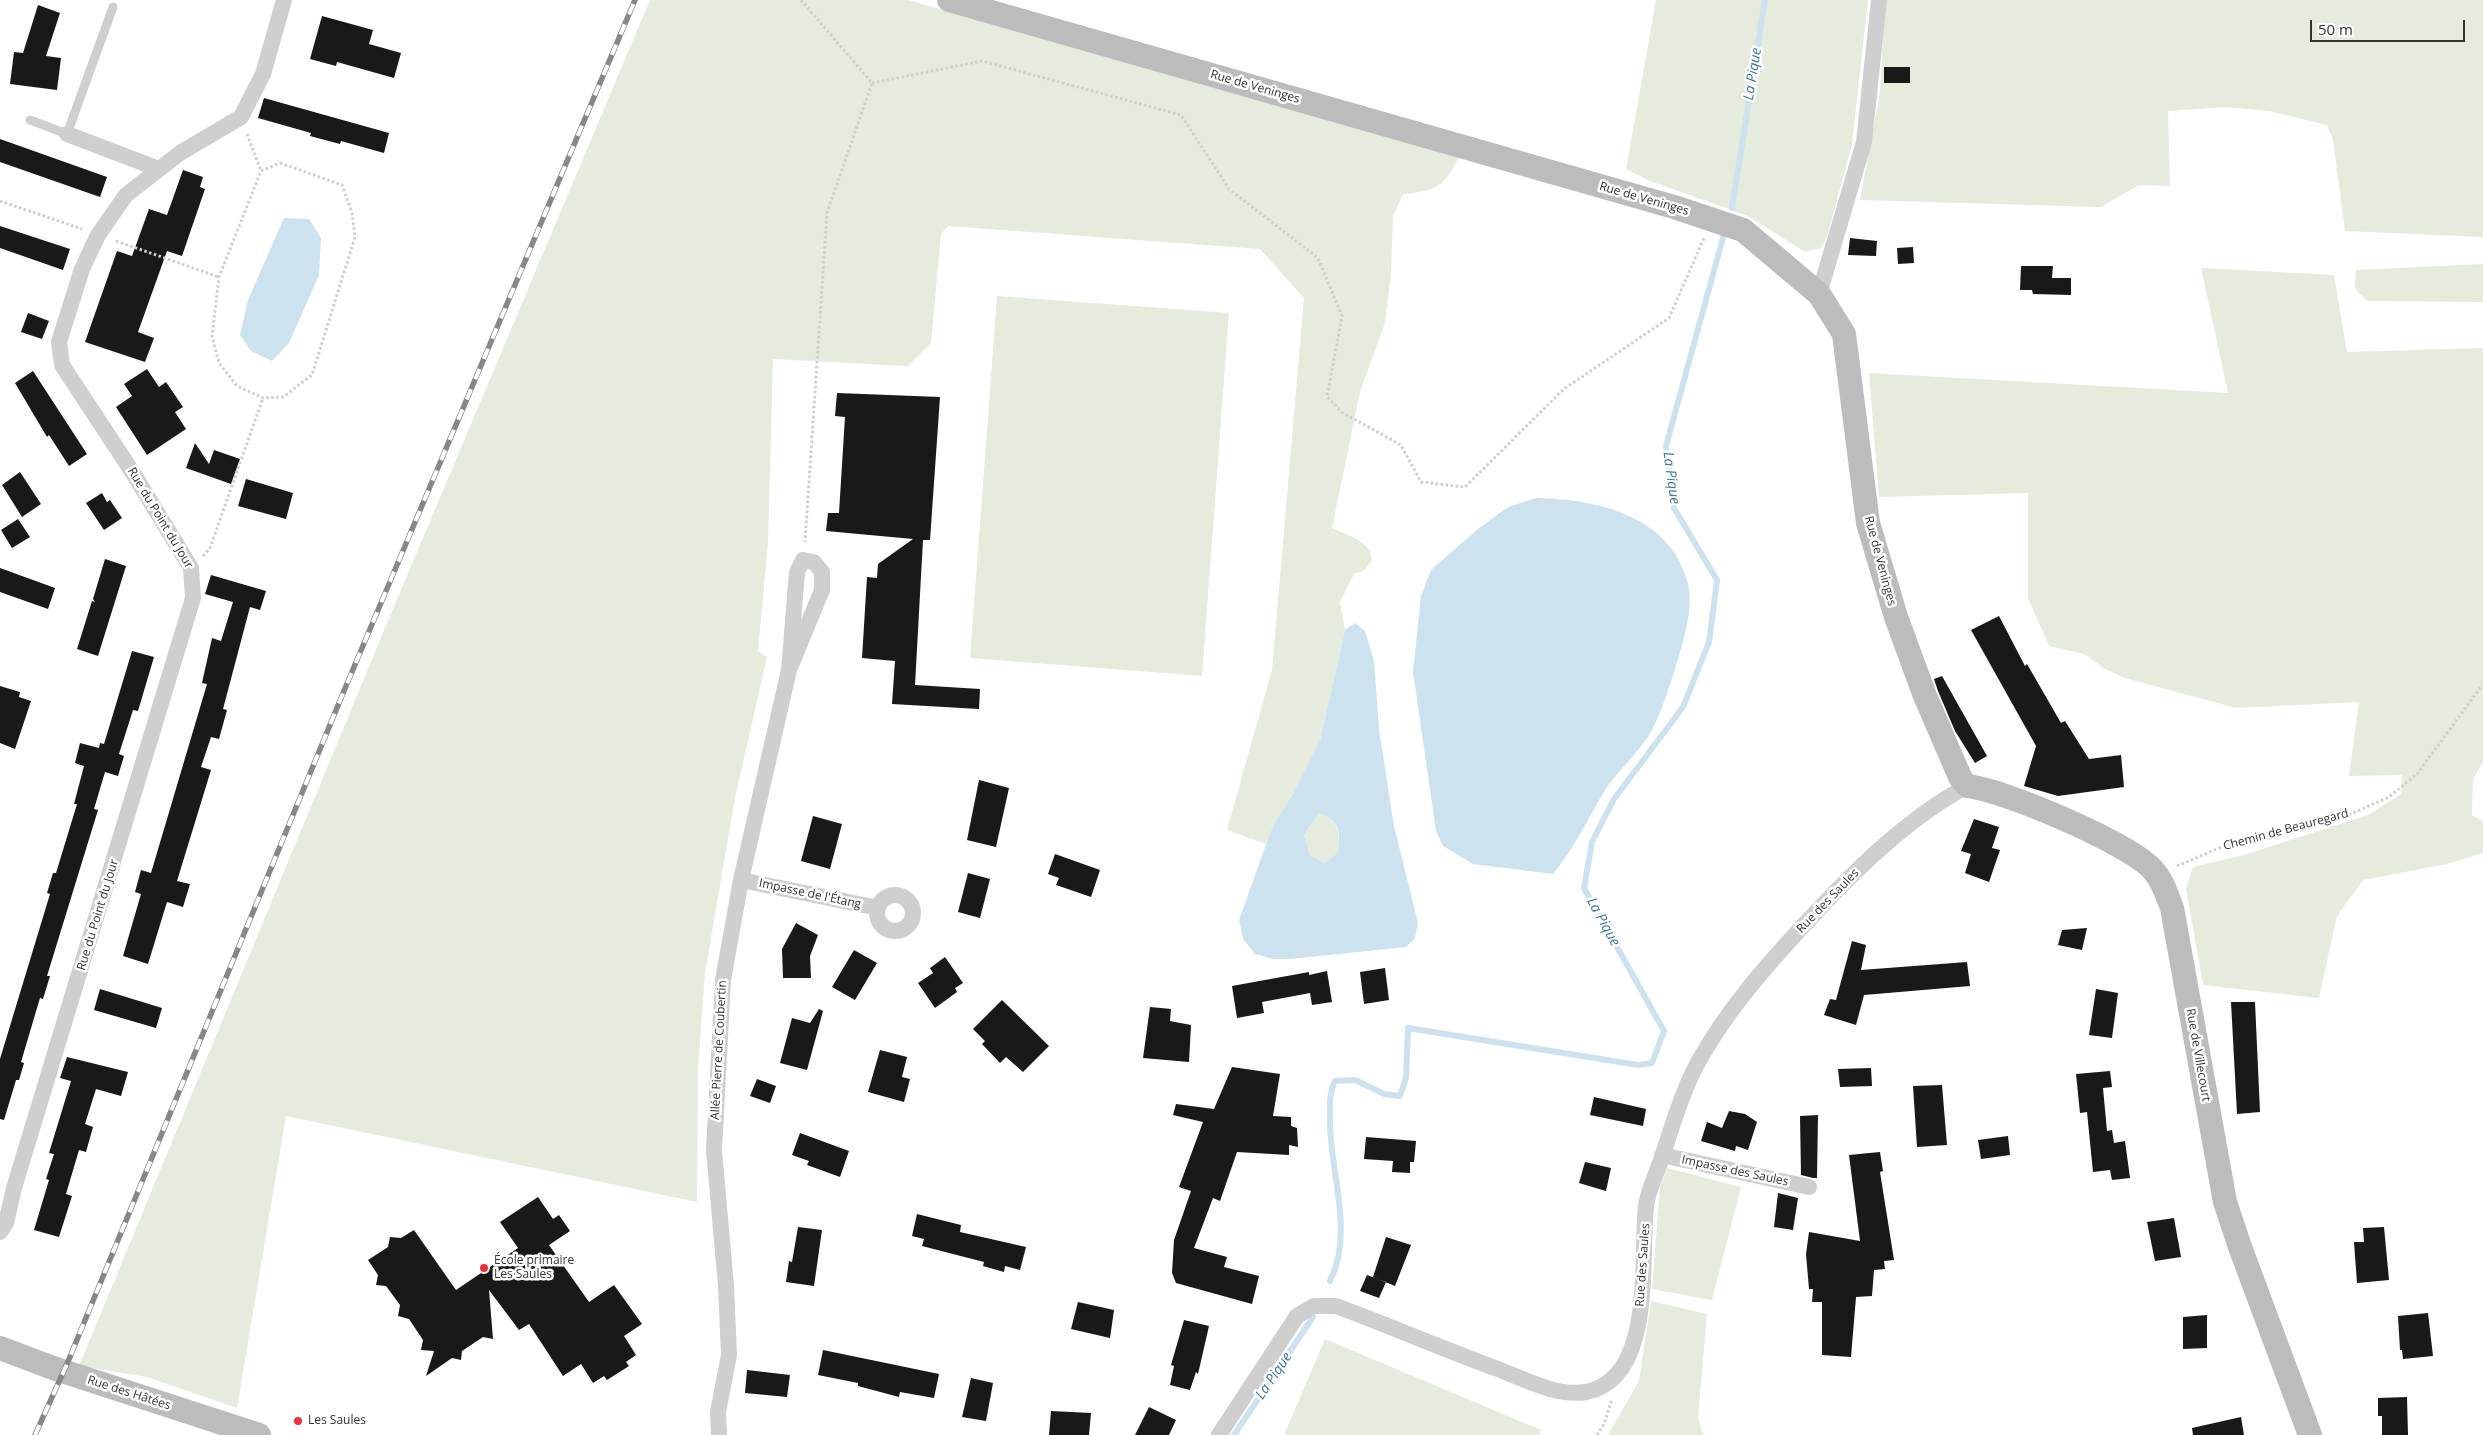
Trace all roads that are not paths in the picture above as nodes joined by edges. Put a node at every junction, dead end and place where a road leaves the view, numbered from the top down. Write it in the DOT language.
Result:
graph roads {
  1 [pos="284,0"];
  2 [pos="949,0"];
  3 [pos="1879,0"];
  4 [pos="113,7"];
  5 [pos="30,120"];
  6 [pos="67,134"];
  7 [pos="159,169"];
  8 [pos="1819,294"];
  9 [pos="789,670"];
  10 [pos="1967,786"];
  11 [pos="741,880"];
  12 [pos="878,908"];
  13 [pos="1662,1155"];
  14 [pos="1809,1187"];
  15 [pos="0,1232"];
  16 [pos="0,1348"];
  17 [pos="259,1435"];
  18 [pos="719,1435"];
  19 [pos="1219,1435"];
  20 [pos="2310,1435"];
  1 -- 7 [label="street, Rue du Point du Jour"];
  2 -- 8 [label="street, Rue de Veninges"];
  3 -- 8 [label="street"];
  4 -- 6 [label="lane"];
  5 -- 6 [label="lane"];
  6 -- 7 [label="street"];
  7 -- 15 [label="street, Rue du Point du Jour"];
  8 -- 10 [label="street, Rue de Veninges"];
  9 -- 9 [label="street, Allée Pierre de Coubertin"];
  9 -- 11 [label="street, Allée Pierre de Coubertin"];
  10 -- 13 [label="street, Rue des Saules"];
  10 -- 20 [label="street, Rue de Villecourt"];
  11 -- 12 [label="street, Impasse de l'Étang"];
  11 -- 18 [label="street, Allée Pierre de Coubertin"];
  13 -- 14 [label="street, Impasse des Saules"];
  13 -- 19 [label="street, Rue des Saules"];
  16 -- 17 [label="street, Rue des Hâtées"];
}
